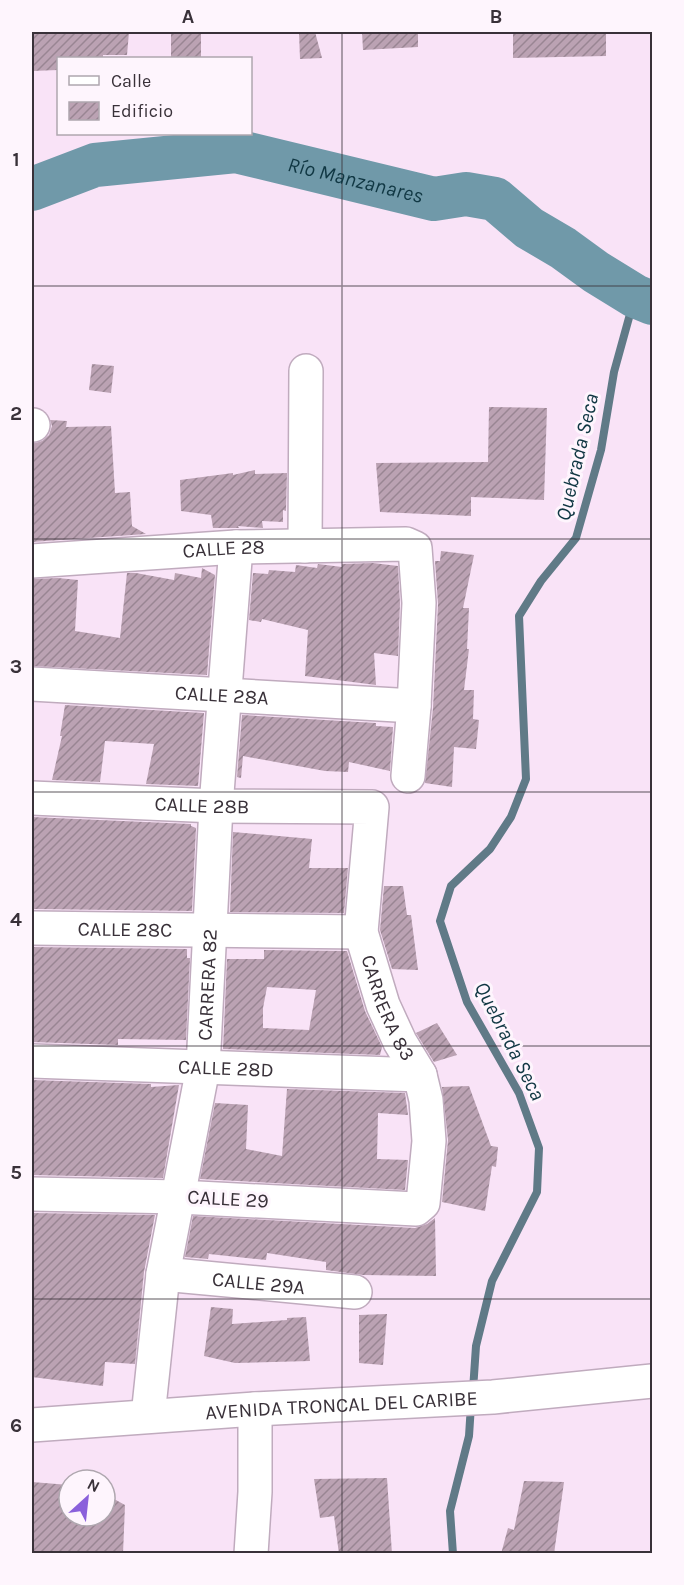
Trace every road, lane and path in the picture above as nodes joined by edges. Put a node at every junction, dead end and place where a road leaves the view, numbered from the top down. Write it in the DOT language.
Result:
graph roads {
  1 [pos="306,371"];
  2 [pos="304,546"];
  3 [pos="236,547"];
  4 [pos="32,561"];
  5 [pos="32,684"];
  6 [pos="224,694"];
  7 [pos="414,706"];
  8 [pos="408,777"];
  9 [pos="32,798"];
  10 [pos="216,806"];
  11 [pos="372,807"];
  12 [pos="32,928"];
  13 [pos="210,930"];
  14 [pos="361,932"];
  15 [pos="32,1061"];
  16 [pos="203,1068"];
  17 [pos="420,1075"];
  18 [pos="32,1194"];
  19 [pos="179,1197"];
  20 [pos="423,1203"];
  21 [pos="163,1274"];
  22 [pos="355,1292"];
  23 [pos="652,1382"];
  24 [pos="255,1409"];
  25 [pos="148,1416"];
  26 [pos="32,1425"];
  27 [pos="251,1554"];
  1 -- 2 [label="main road"];
  2 -- 3 [label="main road, CALLE 28"];
  2 -- 7 [label="main road, CALLE 28"];
  3 -- 4 [label="main road, CALLE 28"];
  3 -- 6 [label="main road, CARRERA 82"];
  5 -- 6 [label="main road, CALLE 28A"];
  6 -- 7 [label="main road, CALLE 28A"];
  6 -- 10 [label="main road, CARRERA 82"];
  7 -- 8 [label="main road"];
  9 -- 10 [label="main road, CALLE 28B"];
  10 -- 11 [label="main road, CALLE 28B"];
  10 -- 13 [label="main road, CARRERA 82"];
  11 -- 14 [label="main road, CARRERA 83"];
  12 -- 13 [label="main road, CALLE 28C"];
  13 -- 14 [label="main road, CALLE 28C"];
  13 -- 16 [label="main road, CARRERA 82"];
  14 -- 17 [label="main road, CARRERA 83"];
  15 -- 16 [label="main road, CALLE 28D"];
  16 -- 17 [label="main road, CALLE 28D"];
  16 -- 19 [label="main road, CARRERA 82"];
  17 -- 20 [label="main road, CARRERA 83"];
  18 -- 19 [label="main road, CALLE 29"];
  19 -- 20 [label="main road, CALLE 29"];
  19 -- 21 [label="main road, CARRERA 82"];
  21 -- 22 [label="main road, CALLE 29A"];
  21 -- 25 [label="main road, CARRERA 82"];
  23 -- 24 [label="main road, AVENIDA TRONCAL DEL CARIBE"];
  24 -- 25 [label="main road, AVENIDA TRONCAL DEL CARIBE"];
  24 -- 27 [label="main road"];
  25 -- 26 [label="main road, AVENIDA TRONCAL DEL CARIBE"];
}
